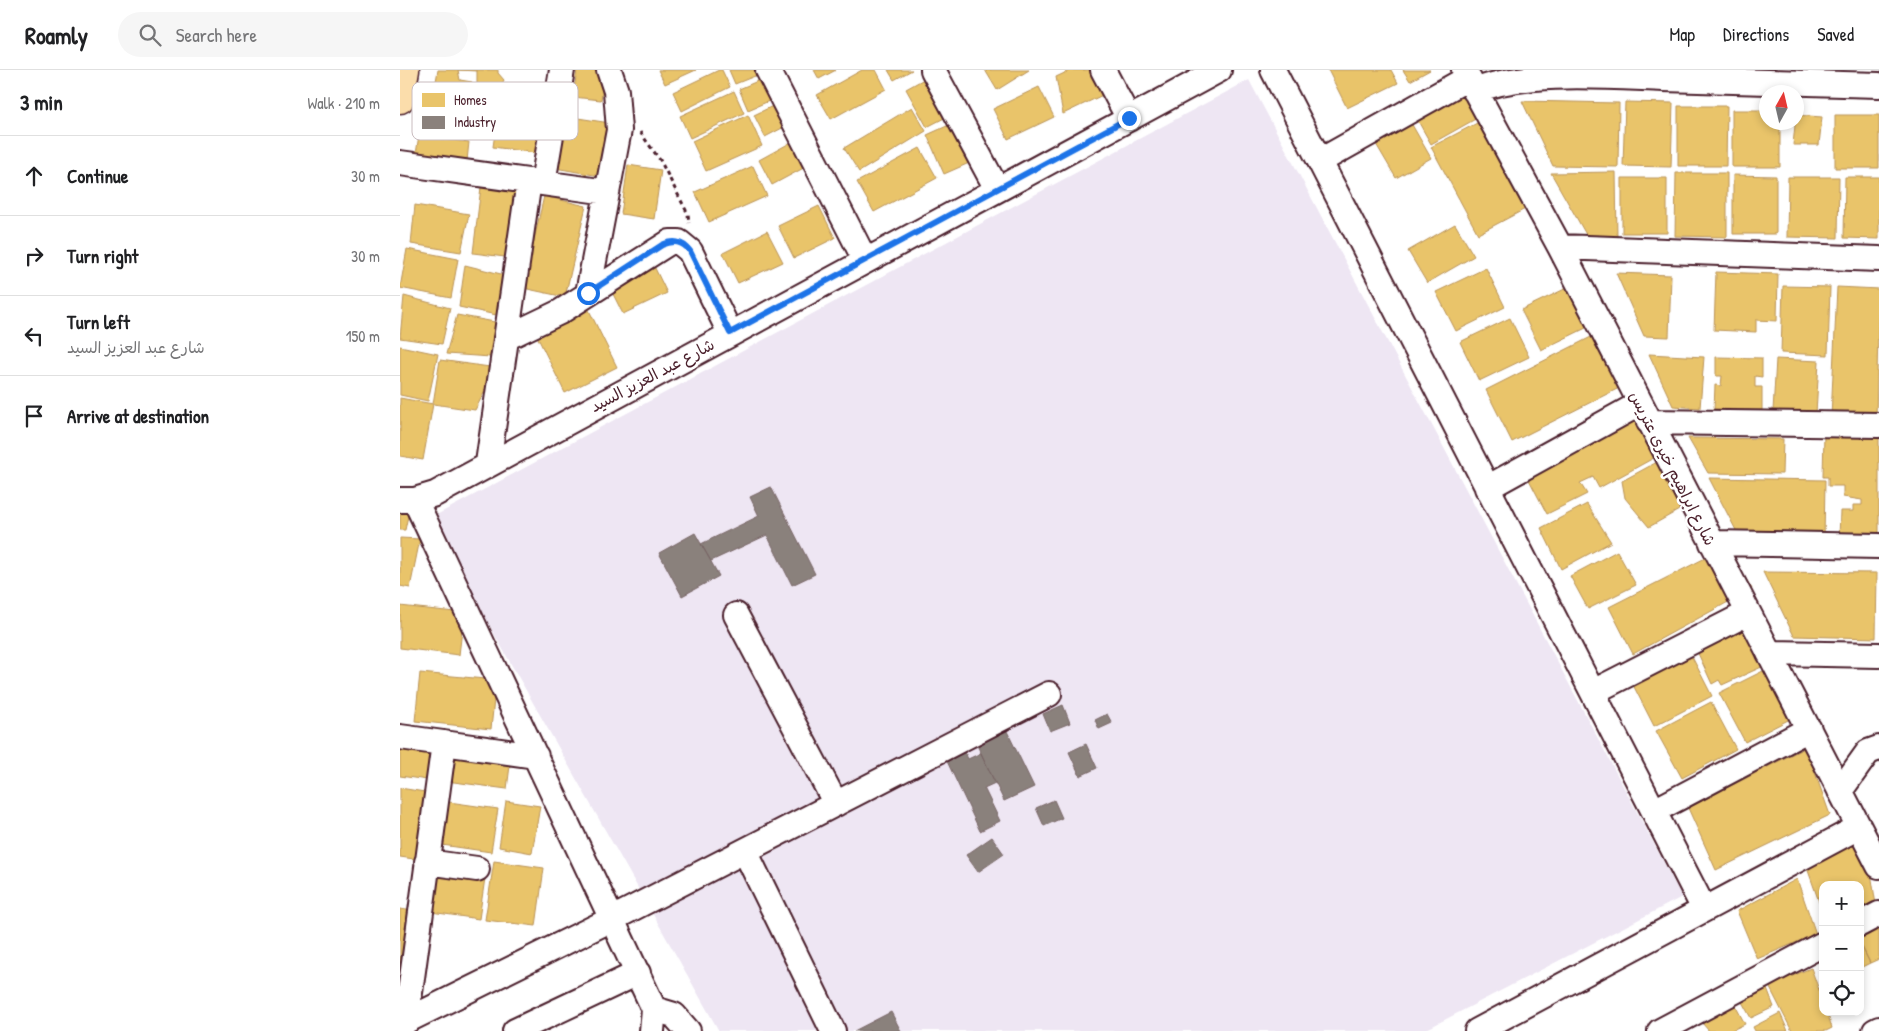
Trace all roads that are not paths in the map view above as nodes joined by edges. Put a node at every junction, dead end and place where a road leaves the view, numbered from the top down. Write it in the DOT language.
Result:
graph roads {
  1 [pos="405,70"];
  2 [pos="609,70"];
  3 [pos="768,70"];
  4 [pos="933,70"];
  5 [pos="1103,70"];
  6 [pos="1219,70"];
  7 [pos="1273,70"];
  8 [pos="1469,80"];
  9 [pos="1879,85"];
  10 [pos="400,99"];
  11 [pos="1129,118"];
  12 [pos="546,140"];
  13 [pos="1320,161"];
  14 [pos="400,163"];
  15 [pos="536,182"];
  16 [pos="997,190"];
  17 [pos="607,192"];
  18 [pos="1560,247"];
  19 [pos="1879,259"];
  20 [pos="866,260"];
  21 [pos="588,293"];
  22 [pos="730,333"];
  23 [pos="506,338"];
  24 [pos="1644,413"];
  25 [pos="1879,425"];
  26 [pos="488,463"];
  27 [pos="1487,488"];
  28 [pos="408,500"];
  29 [pos="1712,543"];
  30 [pos="1879,546"];
  31 [pos="1748,613"];
  32 [pos="736,615"];
  33 [pos="1769,653"];
  34 [pos="1879,655"];
  35 [pos="1593,692"];
  36 [pos="1049,694"];
  37 [pos="1809,729"];
  38 [pos="400,737"];
  39 [pos="444,743"];
  40 [pos="1879,748"];
  41 [pos="536,756"];
  42 [pos="1840,791"];
  43 [pos="836,804"];
  44 [pos="1654,811"];
  45 [pos="1859,827"];
  46 [pos="745,851"];
  47 [pos="427,862"];
  48 [pos="1879,866"];
  49 [pos="477,869"];
  50 [pos="1704,908"];
  51 [pos="1879,914"];
  52 [pos="612,919"];
  53 [pos="1864,922"];
  54 [pos="1819,946"];
  55 [pos="640,979"];
  56 [pos="653,1020"];
  57 [pos="403,1023"];
  58 [pos="527,1028"];
  59 [pos="1879,1029"];
  60 [pos="637,1031"];
  61 [pos="688,1031"];
  62 [pos="833,1031"];
  63 [pos="1477,1031"];
  64 [pos="1660,1031"];
  65 [pos="1875,1031"];
  1 -- 10 [label="main road"];
  2 -- 17 [label="street"];
  3 -- 20 [label="street"];
  4 -- 16 [label="street"];
  5 -- 11 [label="street"];
  6 -- 11 [label="street, شارع عبد العزيز السيد"];
  7 -- 13 [label="street"];
  8 -- 9 [label="street"];
  8 -- 13 [label="street"];
  8 -- 18 [label="street, شارع ابراهيم خيرى عتريس"];
  11 -- 16 [label="street, شارع عبد العزيز السيد"];
  12 -- 15 [label="street"];
  13 -- 27 [label="street"];
  14 -- 15 [label="street"];
  15 -- 17 [label="street"];
  15 -- 23 [label="street"];
  16 -- 20 [label="street, شارع عبد العزيز السيد"];
  17 -- 21 [label="street"];
  18 -- 19 [label="street"];
  18 -- 24 [label="street, شارع ابراهيم خيرى عتريس"];
  20 -- 22 [label="street, شارع عبد العزيز السيد"];
  21 -- 22 [label="street"];
  21 -- 23 [label="street"];
  22 -- 26 [label="street, شارع عبد العزيز السيد"];
  23 -- 26 [label="street"];
  24 -- 25 [label="street"];
  24 -- 27 [label="street"];
  24 -- 29 [label="street, شارع ابراهيم خيرى عتريس"];
  26 -- 28 [label="street, شارع عبد العزيز السيد"];
  27 -- 35 [label="street"];
  28 -- 41 [label="street"];
  29 -- 30 [label="street"];
  29 -- 31 [label="street, شارع ابراهيم خيرى عتريس"];
  31 -- 33 [label="street, شارع ابراهيم خيرى عتريس"];
  31 -- 35 [label="street"];
  32 -- 43 [label="street"];
  33 -- 34 [label="street"];
  33 -- 37 [label="street, شارع ابراهيم خيرى عتريس"];
  35 -- 44 [label="street"];
  36 -- 43 [label="street"];
  37 -- 42 [label="street, شارع ابراهيم خيرى عتريس"];
  37 -- 44 [label="street"];
  38 -- 39 [label="street"];
  39 -- 41 [label="street"];
  39 -- 47 [label="street"];
  40 -- 42 [label="street"];
  41 -- 52 [label="street"];
  42 -- 45 [label="street, شارع ابراهيم خيرى عتريس"];
  43 -- 46 [label="street"];
  44 -- 50 [label="street"];
  45 -- 48 [label="street, شارع ابراهيم خيرى عتريس"];
  45 -- 50 [label="street"];
  46 -- 52 [label="street"];
  46 -- 62 [label="street"];
  47 -- 49 [label="street"];
  47 -- 57 [label="street"];
  50 -- 63 [label="street"];
  51 -- 53 [label="street"];
  52 -- 55 [label="street"];
  52 -- 57 [label="street"];
  54 -- 64 [label="street"];
  55 -- 56 [label="street"];
  55 -- 58 [label="street"];
  55 -- 60 [label="street"];
  56 -- 61 [label="street"];
  59 -- 65 [label="street"];
}
